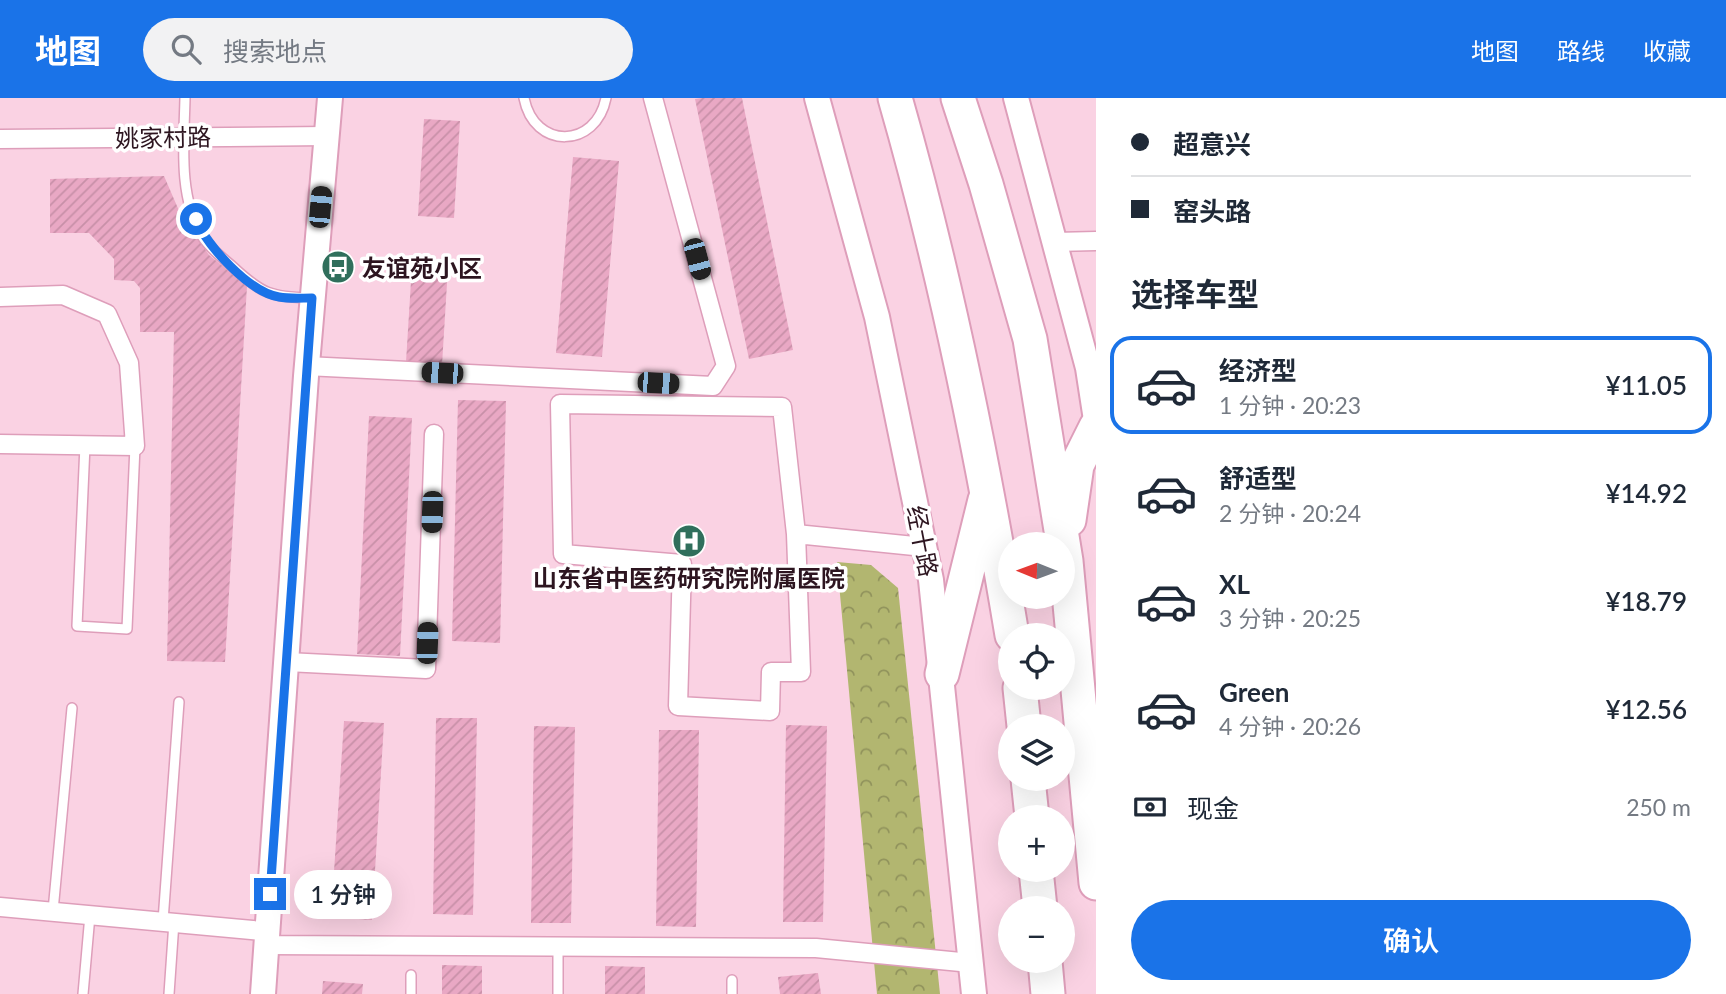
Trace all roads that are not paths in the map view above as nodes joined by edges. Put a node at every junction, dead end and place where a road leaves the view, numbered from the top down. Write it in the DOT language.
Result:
graph roads {
  1 [pos="185,98"];
  2 [pos="330,98"];
  3 [pos="524,98"];
  4 [pos="606,98"];
  5 [pos="653,98"];
  6 [pos="817,98"];
  7 [pos="895,98"];
  8 [pos="958,98"];
  9 [pos="1016,98"];
  10 [pos="327,136"];
  11 [pos="184,137"];
  12 [pos="0,139"];
  13 [pos="1096,241"];
  14 [pos="1055,242"];
  15 [pos="0,297"];
  16 [pos="312,298"];
  17 [pos="306,366"];
  18 [pos="1096,414"];
  19 [pos="1096,420"];
  20 [pos="1096,428"];
  21 [pos="434,434"];
  22 [pos="0,444"];
  23 [pos="85,445"];
  24 [pos="135,446"];
  25 [pos="988,488"];
  26 [pos="1061,532"];
  27 [pos="1069,532"];
  28 [pos="796,534"];
  29 [pos="925,547"];
  30 [pos="1010,623"];
  31 [pos="1075,648"];
  32 [pos="287,663"];
  33 [pos="1075,664"];
  34 [pos="942,674"];
  35 [pos="179,702"];
  36 [pos="72,708"];
  37 [pos="1096,749"];
  38 [pos="1096,883"];
  39 [pos="0,906"];
  40 [pos="54,911"];
  41 [pos="90,915"];
  42 [pos="168,922"];
  43 [pos="265,938"];
  44 [pos="558,947"];
  45 [pos="971,963"];
  46 [pos="1046,973"];
  47 [pos="411,975"];
  48 [pos="732,980"];
  49 [pos="83,994"];
  50 [pos="169,994"];
  51 [pos="263,994"];
  52 [pos="411,994"];
  53 [pos="558,994"];
  54 [pos="732,994"];
  55 [pos="974,994"];
  56 [pos="1048,994"];
  1 -- 11 [label="lane"];
  2 -- 10 [label="main road"];
  3 -- 4 [label="lane"];
  5 -- 17 [label="street"];
  6 -- 29 [label="main road, 经十路"];
  7 -- 25 [label="highway"];
  8 -- 26 [label="highway"];
  9 -- 14 [label="main road"];
  10 -- 11 [label="street, 姚家村路"];
  10 -- 16 [label="main road"];
  11 -- 12 [label="street, 姚家村路"];
  11 -- 16 [label="lane"];
  13 -- 14 [label="street"];
  14 -- 18 [label="main road"];
  15 -- 24 [label="street"];
  16 -- 17 [label="main road"];
  17 -- 32 [label="main road"];
  18 -- 19 [label="main road"];
  20 -- 27 [label="highway"];
  21 -- 32 [label="street"];
  22 -- 23 [label="street"];
  23 -- 24 [label="street"];
  23 -- 24 [label="lane"];
  25 -- 30 [label="highway"];
  25 -- 34 [label="highway"];
  28 -- 28 [label="street"];
  28 -- 29 [label="street"];
  29 -- 34 [label="main road, 经十路"];
  31 -- 37 [label="highway"];
  32 -- 43 [label="main road"];
  33 -- 38 [label="highway"];
  34 -- 45 [label="main road, 经十路"];
  35 -- 42 [label="lane"];
  36 -- 40 [label="lane"];
  39 -- 40 [label="street"];
  40 -- 41 [label="street"];
  41 -- 42 [label="street"];
  41 -- 49 [label="lane"];
  42 -- 43 [label="street"];
  42 -- 50 [label="lane"];
  43 -- 44 [label="street"];
  43 -- 51 [label="main road"];
  44 -- 45 [label="street"];
  44 -- 53 [label="lane"];
  45 -- 55 [label="main road, 经十路"];
  46 -- 56 [label="highway"];
  47 -- 52 [label="lane"];
  48 -- 54 [label="lane"];
}
